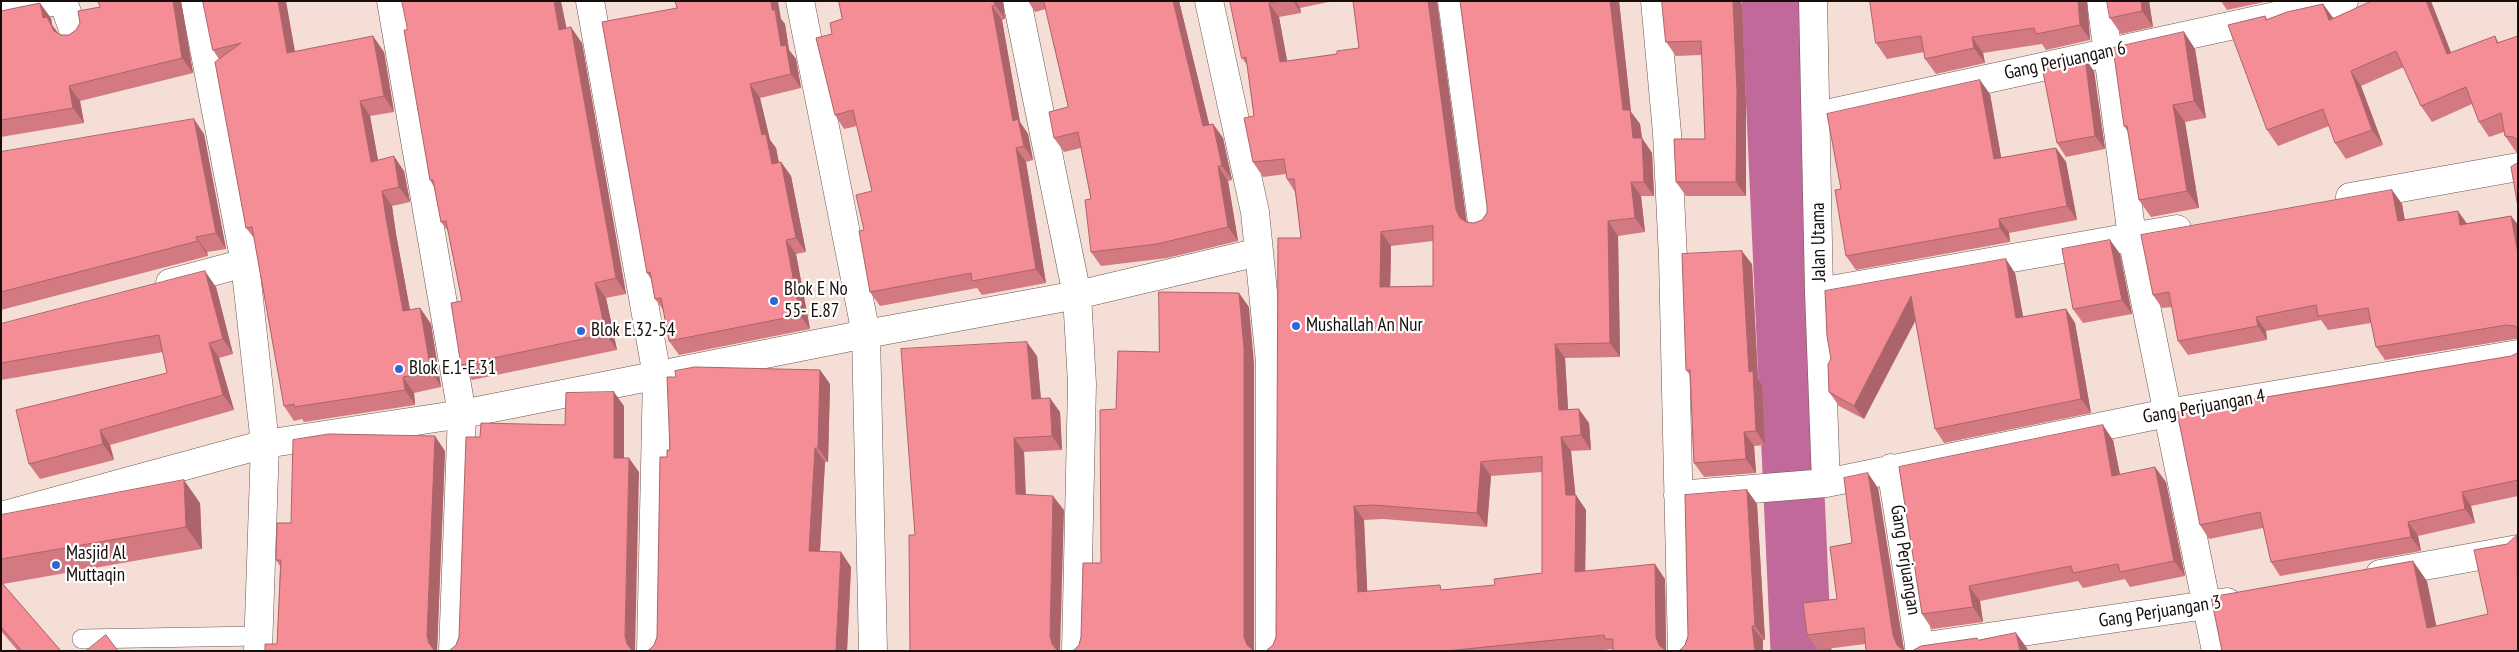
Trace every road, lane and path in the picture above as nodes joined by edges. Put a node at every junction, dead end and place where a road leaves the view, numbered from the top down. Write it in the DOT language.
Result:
graph roads {
  1 [pos="57,1"];
  2 [pos="63,1"];
  3 [pos="195,1"];
  4 [pos="391,1"];
  5 [pos="590,1"];
  6 [pos="800,1"];
  7 [pos="1017,1"];
  8 [pos="1210,1"];
  9 [pos="1452,1"];
  10 [pos="1655,1"];
  11 [pos="1813,1"];
  12 [pos="2101,1"];
  13 [pos="2344,1"];
  14 [pos="1,12"];
  15 [pos="75,35"];
  16 [pos="2109,51"];
  17 [pos="216,116"];
  18 [pos="1817,116"];
  19 [pos="189,120"];
  20 [pos="2518,167"];
  21 [pos="2325,202"];
  22 [pos="1482,222"];
  23 [pos="2199,225"];
  24 [pos="2132,237"];
  25 [pos="1259,252"];
  26 [pos="245,263"];
  27 [pos="142,290"];
  28 [pos="1819,292"];
  29 [pos="1077,296"];
  30 [pos="866,334"];
  31 [pos="2518,354"];
  32 [pos="657,376"];
  33 [pos="2167,413"];
  34 [pos="462,414"];
  35 [pos="265,444"];
  36 [pos="1891,468"];
  37 [pos="1818,484"];
  38 [pos="1678,495"];
  39 [pos="1,516"];
  40 [pos="2518,549"];
  41 [pos="2353,579"];
  42 [pos="2247,598"];
  43 [pos="2208,605"];
  44 [pos="82,639"];
  45 [pos="258,643"];
  46 [pos="1920,649"];
  47 [pos="453,651"];
  48 [pos="651,651"];
  49 [pos="873,651"];
  50 [pos="1076,651"];
  51 [pos="1270,651"];
  52 [pos="1682,651"];
  53 [pos="2216,651"];
  1 -- 14 [label="street"];
  2 -- 15 [label="street"];
  3 -- 17 [label="street"];
  4 -- 34 [label="street"];
  5 -- 32 [label="street"];
  6 -- 30 [label="street"];
  7 -- 29 [label="street"];
  8 -- 25 [label="street"];
  9 -- 22 [label="street"];
  10 -- 38 [label="street"];
  11 -- 18 [label="street, Jalan Utama"];
  12 -- 16 [label="street"];
  13 -- 16 [label="street, Gang Perjuangan 6"];
  16 -- 18 [label="street, Gang Perjuangan 6"];
  16 -- 24 [label="street"];
  17 -- 19 [label="street"];
  17 -- 26 [label="street"];
  18 -- 28 [label="street, Jalan Utama"];
  20 -- 21 [label="street"];
  23 -- 24 [label="street"];
  24 -- 28 [label="street"];
  24 -- 33 [label="street"];
  25 -- 29 [label="street"];
  25 -- 51 [label="street"];
  26 -- 27 [label="street"];
  26 -- 35 [label="street"];
  28 -- 37 [label="street, Jalan Utama"];
  29 -- 30 [label="street"];
  29 -- 50 [label="street"];
  30 -- 32 [label="street"];
  30 -- 49 [label="street"];
  31 -- 33 [label="street, Gang Perjuangan 4"];
  32 -- 34 [label="street"];
  32 -- 48 [label="street"];
  33 -- 36 [label="street, Gang Perjuangan 4"];
  33 -- 43 [label="street"];
  34 -- 35 [label="street"];
  34 -- 47 [label="street"];
  35 -- 39 [label="street"];
  35 -- 45 [label="street"];
  36 -- 37 [label="street, Gang Perjuangan 4"];
  36 -- 46 [label="street, Gang Perjuangan"];
  37 -- 38 [label="street, Gang Perjuangan 4"];
  38 -- 52 [label="street"];
  40 -- 41 [label="street"];
  42 -- 43 [label="street, Gang Perjuangan 3"];
  43 -- 46 [label="street, Gang Perjuangan 3"];
  43 -- 53 [label="street"];
  44 -- 45 [label="lane"];
}
